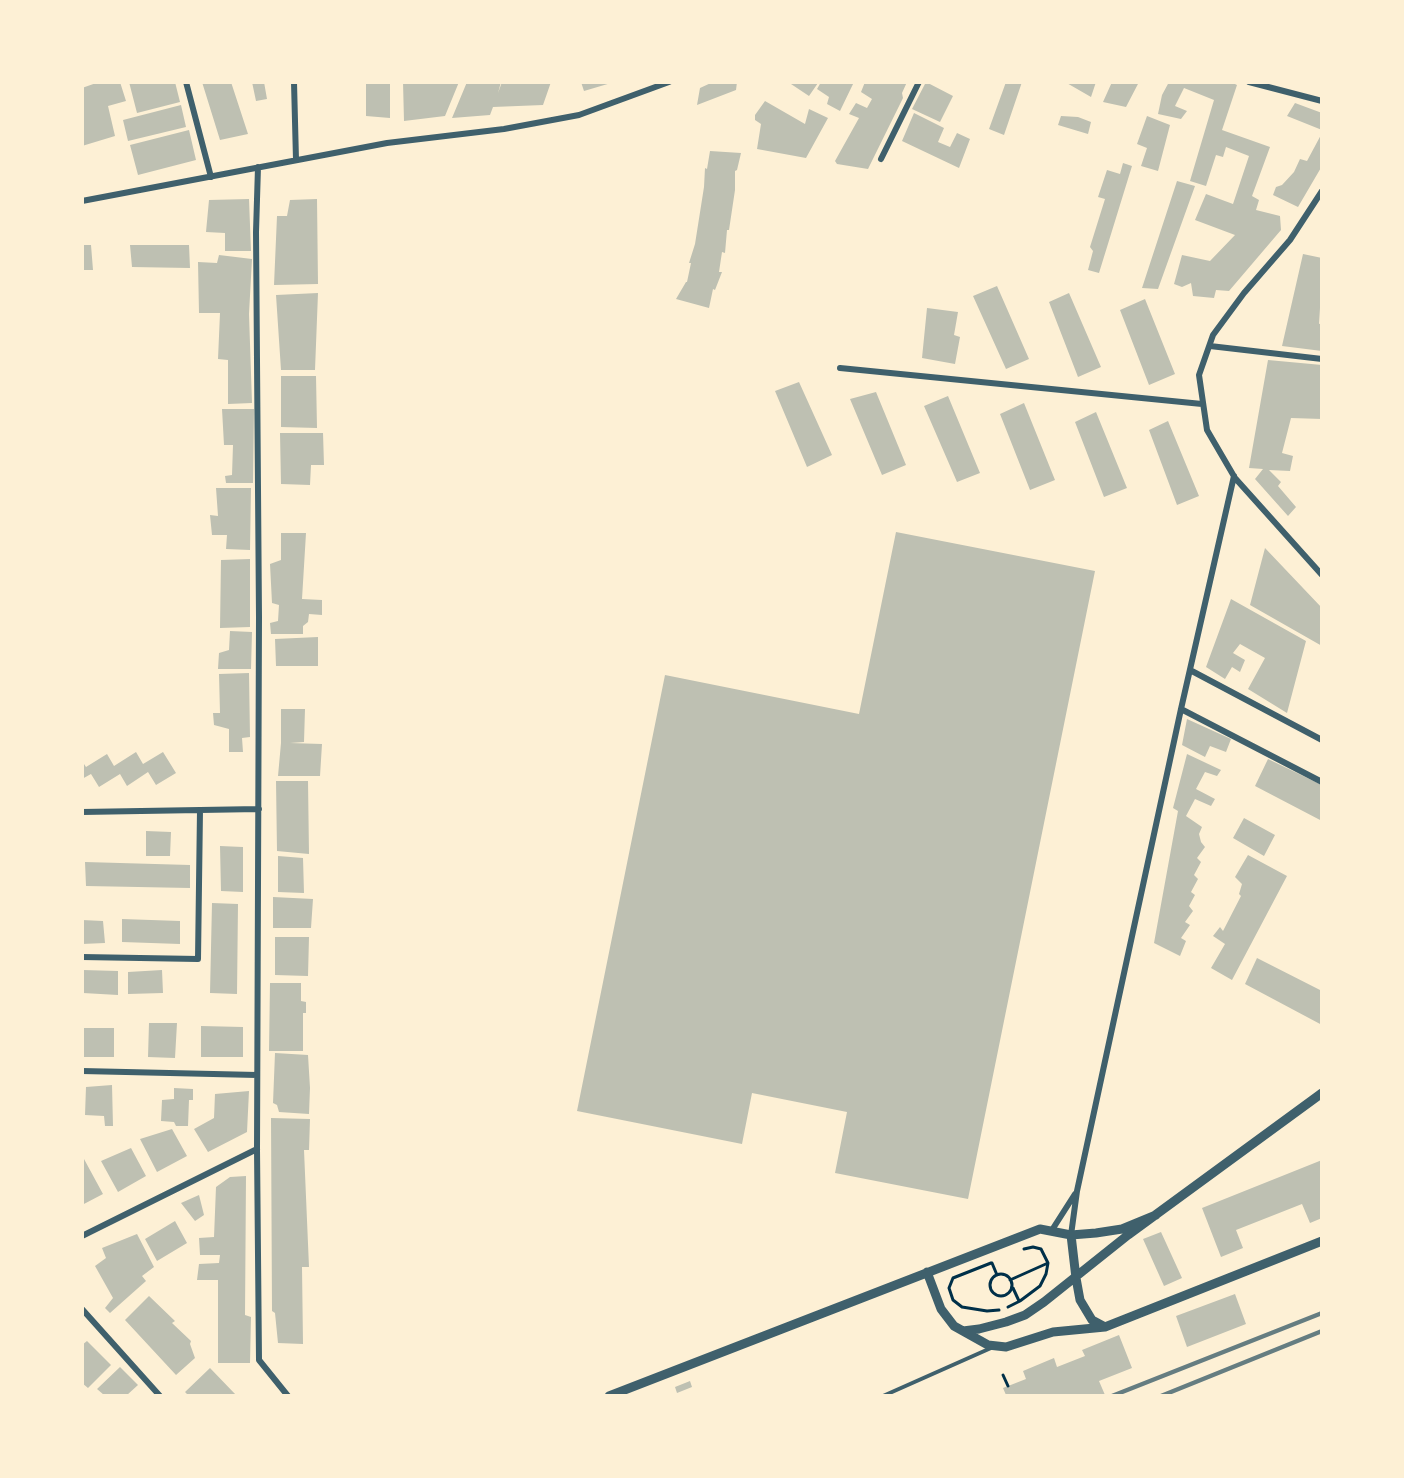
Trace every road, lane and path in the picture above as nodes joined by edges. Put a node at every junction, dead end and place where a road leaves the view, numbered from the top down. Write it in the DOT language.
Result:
graph roads {
  1 [pos="186,82"];
  2 [pos="294,82"];
  3 [pos="669,82"];
  4 [pos="919,82"];
  5 [pos="1249,82"];
  6 [pos="1322,102"];
  7 [pos="880,159"];
  8 [pos="296,160"];
  9 [pos="258,167"];
  10 [pos="211,177"];
  11 [pos="1322,191"];
  12 [pos="82,201"];
  13 [pos="1210,346"];
  14 [pos="1322,359"];
  15 [pos="840,368"];
  16 [pos="1202,404"];
  17 [pos="1235,477"];
  18 [pos="1322,575"];
  19 [pos="1190,670"];
  20 [pos="1181,709"];
  21 [pos="1322,740"];
  22 [pos="1322,782"];
  23 [pos="259,809"];
  24 [pos="200,810"];
  25 [pos="82,812"];
  26 [pos="82,957"];
  27 [pos="82,1071"];
  28 [pos="257,1075"];
  29 [pos="1322,1093"];
  30 [pos="257,1149"];
  31 [pos="1077,1191"];
  32 [pos="1156,1215"];
  33 [pos="1052,1230"];
  34 [pos="1071,1235"];
  35 [pos="82,1236"];
  36 [pos="1322,1241"];
  37 [pos="1024,1249"];
  38 [pos="1048,1263"];
  39 [pos="927,1272"];
  40 [pos="997,1275"];
  41 [pos="1076,1278"];
  42 [pos="1010,1280"];
  43 [pos="1012,1287"];
  44 [pos="1020,1302"];
  45 [pos="82,1309"];
  46 [pos="1105,1327"];
  47 [pos="960,1331"];
  48 [pos="994,1347"];
  49 [pos="1003,1376"];
  50 [pos="1008,1386"];
  51 [pos="160,1395"];
  52 [pos="288,1395"];
  53 [pos="609,1395"];
  54 [pos="883,1395"];
  1 -- 10 [label="street"];
  2 -- 8 [label="street"];
  3 -- 8 [label="street"];
  4 -- 7 [label="street"];
  5 -- 6 [label="street"];
  8 -- 9 [label="street"];
  9 -- 10 [label="street"];
  9 -- 23 [label="street"];
  10 -- 12 [label="street"];
  11 -- 13 [label="street"];
  13 -- 14 [label="street"];
  13 -- 16 [label="street"];
  15 -- 16 [label="street"];
  16 -- 17 [label="street"];
  17 -- 18 [label="street"];
  17 -- 19 [label="street"];
  19 -- 20 [label="street"];
  19 -- 21 [label="street"];
  20 -- 22 [label="street"];
  20 -- 31 [label="street"];
  23 -- 24 [label="street"];
  23 -- 28 [label="street"];
  24 -- 25 [label="street"];
  24 -- 26 [label="street"];
  27 -- 28 [label="street"];
  28 -- 30 [label="street"];
  29 -- 32 [label="street"];
  30 -- 35 [label="street"];
  30 -- 52 [label="street"];
  31 -- 33 [label="street"];
  31 -- 34 [label="street"];
  32 -- 34 [label="street"];
  32 -- 41 [label="street"];
  33 -- 34 [label="street"];
  33 -- 39 [label="street"];
  34 -- 41 [label="street"];
  36 -- 46 [label="street"];
  37 -- 38 [label="path"];
  38 -- 42 [label="path"];
  38 -- 44 [label="path"];
  39 -- 47 [label="street"];
  39 -- 53 [label="street"];
  40 -- 42 [label="path"];
  40 -- 43 [label="path"];
  40 -- 44 [label="path"];
  41 -- 46 [label="street"];
  41 -- 47 [label="street"];
  42 -- 43 [label="path"];
  43 -- 44 [label="path"];
  45 -- 51 [label="street"];
  46 -- 48 [label="street"];
  47 -- 48 [label="street"];
  48 -- 54 [label="lane"];
  49 -- 50 [label="path"];
}
